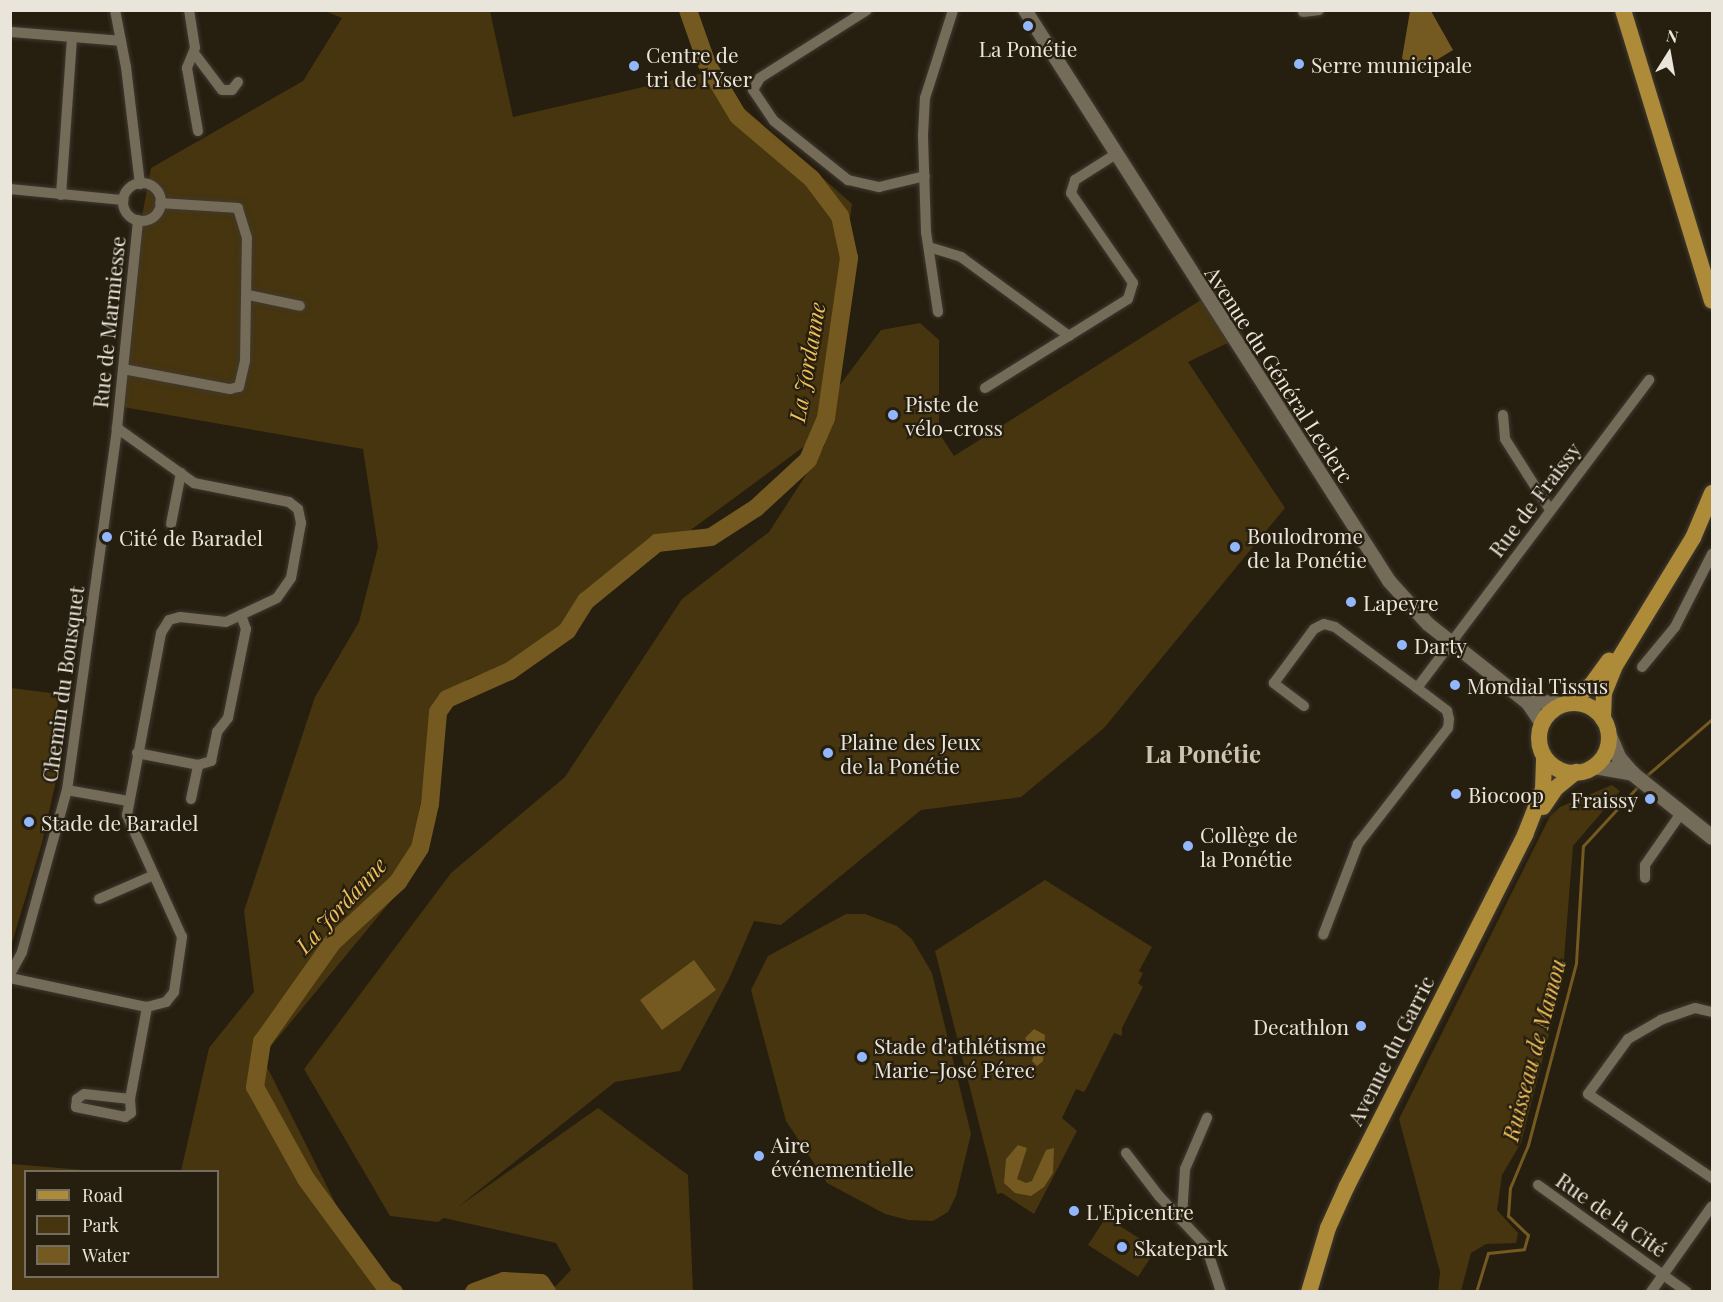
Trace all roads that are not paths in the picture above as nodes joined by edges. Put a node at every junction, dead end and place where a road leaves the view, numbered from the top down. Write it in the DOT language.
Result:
graph roads {
  1 [pos="115,10"];
  2 [pos="189,10"];
  3 [pos="867,10"];
  4 [pos="953,10"];
  5 [pos="1025,10"];
  6 [pos="1035,10"];
  7 [pos="1319,10"];
  8 [pos="1623,10"];
  9 [pos="1302,12"];
  10 [pos="10,33"];
  11 [pos="72,37"];
  12 [pos="121,41"];
  13 [pos="194,53"];
  14 [pos="238,82"];
  15 [pos="198,131"];
  16 [pos="1116,154"];
  17 [pos="925,176"];
  18 [pos="140,184"];
  19 [pos="10,189"];
  20 [pos="61,195"];
  21 [pos="123,200"];
  22 [pos="160,203"];
  23 [pos="138,220"];
  24 [pos="929,247"];
  25 [pos="248,295"];
  26 [pos="1713,301"];
  27 [pos="300,306"];
  28 [pos="938,312"];
  29 [pos="1069,336"];
  30 [pos="123,369"];
  31 [pos="1649,380"];
  32 [pos="985,388"];
  33 [pos="1503,414"];
  34 [pos="117,428"];
  35 [pos="181,473"];
  36 [pos="1713,493"];
  37 [pos="1550,510"];
  38 [pos="171,524"];
  39 [pos="1713,554"];
  40 [pos="241,615"];
  41 [pos="1635,627"];
  42 [pos="1453,638"];
  43 [pos="1642,667"];
  44 [pos="1417,688"];
  45 [pos="1566,704"];
  46 [pos="1304,706"];
  47 [pos="1603,719"];
  48 [pos="1542,724"];
  49 [pos="1609,735"];
  50 [pos="137,753"];
  51 [pos="1544,758"];
  52 [pos="198,765"];
  53 [pos="1594,766"];
  54 [pos="1576,772"];
  55 [pos="1632,773"];
  56 [pos="67,790"];
  57 [pos="191,798"];
  58 [pos="128,801"];
  59 [pos="1682,812"];
  60 [pos="1524,835"];
  61 [pos="1713,837"];
  62 [pos="154,875"];
  63 [pos="1646,879"];
  64 [pos="99,899"];
  65 [pos="1323,935"];
  66 [pos="10,974"];
  67 [pos="10,978"];
  68 [pos="147,1008"];
  69 [pos="1713,1012"];
  70 [pos="130,1099"];
  71 [pos="1207,1118"];
  72 [pos="1126,1153"];
  73 [pos="1713,1178"];
  74 [pos="1538,1185"];
  75 [pos="1713,1206"];
  76 [pos="1182,1216"];
  77 [pos="1664,1274"];
  78 [pos="1221,1292"];
  79 [pos="1309,1292"];
  80 [pos="1651,1292"];
  81 [pos="1687,1292"];
  1 -- 12 [label="street"];
  2 -- 13 [label="street"];
  3 -- 17 [label="street"];
  4 -- 17 [label="street"];
  5 -- 16 [label="street, Avenue du Général Leclerc"];
  6 -- 42 [label="street, Avenue du Général Leclerc"];
  7 -- 9 [label="street"];
  8 -- 26 [label="main road"];
  10 -- 11 [label="street"];
  11 -- 12 [label="street"];
  11 -- 20 [label="street"];
  12 -- 18 [label="street"];
  13 -- 14 [label="street"];
  13 -- 15 [label="street"];
  16 -- 29 [label="street"];
  16 -- 42 [label="street, Avenue du Général Leclerc"];
  17 -- 24 [label="street"];
  18 -- 21 [label="street"];
  18 -- 22 [label="street"];
  19 -- 20 [label="street"];
  20 -- 21 [label="street"];
  21 -- 23 [label="street"];
  22 -- 23 [label="street"];
  22 -- 25 [label="street"];
  23 -- 30 [label="street, Rue de Marmiesse"];
  24 -- 28 [label="street"];
  24 -- 29 [label="street"];
  25 -- 27 [label="street"];
  25 -- 30 [label="street"];
  29 -- 32 [label="street"];
  30 -- 34 [label="street, Rue de Marmiesse"];
  31 -- 37 [label="street, Rue de Fraissy"];
  33 -- 37 [label="street"];
  34 -- 35 [label="street"];
  34 -- 56 [label="street, Chemin du Bousquet"];
  35 -- 38 [label="street"];
  35 -- 40 [label="street"];
  36 -- 41 [label="main road"];
  37 -- 42 [label="street, Rue de Fraissy"];
  39 -- 43 [label="street"];
  40 -- 50 [label="street"];
  40 -- 52 [label="street"];
  41 -- 45 [label="main road"];
  41 -- 47 [label="main road"];
  42 -- 44 [label="street, Rue de Fraissy"];
  42 -- 45 [label="street, Avenue du Général Leclerc"];
  42 -- 48 [label="street, Avenue du Général Leclerc"];
  44 -- 46 [label="street"];
  44 -- 65 [label="street"];
  45 -- 47 [label="main road"];
  45 -- 48 [label="main road"];
  47 -- 49 [label="main road"];
  48 -- 51 [label="main road"];
  49 -- 53 [label="main road"];
  49 -- 55 [label="main road"];
  50 -- 52 [label="street"];
  50 -- 58 [label="street"];
  51 -- 54 [label="main road"];
  51 -- 60 [label="main road, Avenue du Garric"];
  52 -- 57 [label="street"];
  53 -- 54 [label="main road"];
  53 -- 55 [label="main road"];
  54 -- 60 [label="main road, Avenue du Garric"];
  55 -- 59 [label="main road"];
  56 -- 58 [label="street"];
  56 -- 66 [label="street, Chemin du Bousquet"];
  58 -- 62 [label="street"];
  59 -- 61 [label="main road"];
  59 -- 63 [label="street"];
  60 -- 79 [label="main road, Avenue du Garric"];
  62 -- 64 [label="street"];
  62 -- 68 [label="street"];
  67 -- 68 [label="street"];
  68 -- 70 [label="street"];
  69 -- 73 [label="street"];
  70 -- 70 [label="street"];
  71 -- 76 [label="street"];
  72 -- 76 [label="street"];
  74 -- 77 [label="street, Rue de la Cité"];
  75 -- 77 [label="street"];
  76 -- 78 [label="street"];
  77 -- 80 [label="street"];
  77 -- 81 [label="street, Rue de la Cité"];
}
